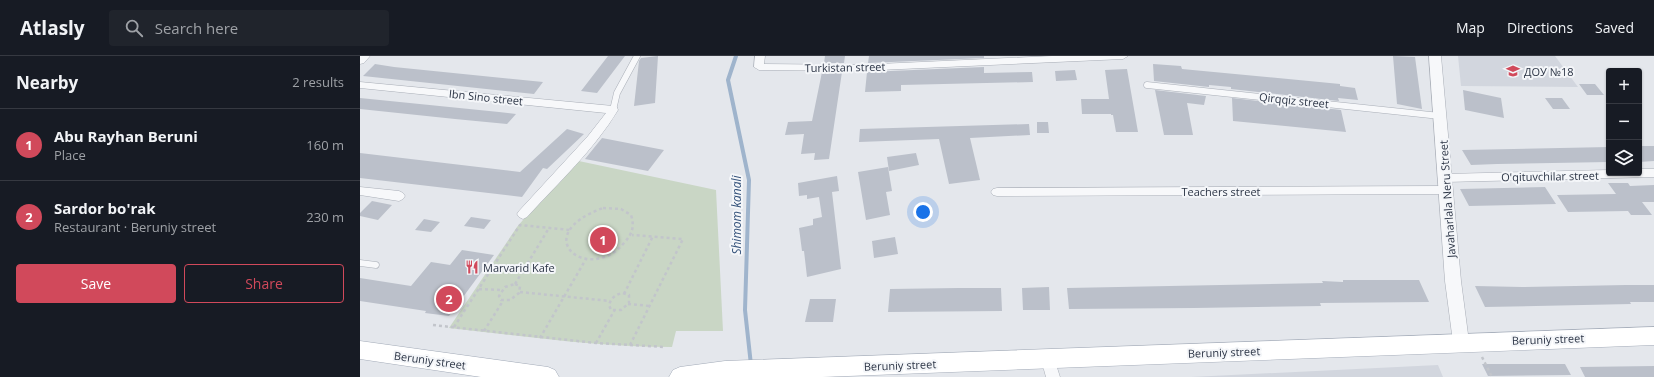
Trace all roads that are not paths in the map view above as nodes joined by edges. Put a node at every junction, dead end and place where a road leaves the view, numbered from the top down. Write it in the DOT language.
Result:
graph roads {
  1 [pos="365,56"];
  2 [pos="636,56"];
  3 [pos="760,56"];
  4 [pos="1123,56"];
  5 [pos="1435,56"];
  6 [pos="1109,57"];
  7 [pos="360,61"];
  8 [pos="360,85"];
  9 [pos="1147,85"];
  10 [pos="613,110"];
  11 [pos="1440,116"];
  12 [pos="1654,173"];
  13 [pos="1446,184"];
  14 [pos="360,191"];
  15 [pos="997,192"];
  16 [pos="399,196"];
  17 [pos="523,214"];
  18 [pos="360,263"];
  19 [pos="376,265"];
  20 [pos="1654,336"];
  21 [pos="1468,342"];
  22 [pos="360,350"];
  23 [pos="1050,368"];
  24 [pos="876,371"];
  25 [pos="548,377"];
  26 [pos="680,377"];
  1 -- 7 [label="street"];
  2 -- 10 [label="lane"];
  3 -- 6 [label="street, Turkistan street"];
  4 -- 6 [label="street, Turkistan street"];
  5 -- 11 [label="street, Javaharlala Neru Street"];
  8 -- 10 [label="street, Ibn Sino street"];
  9 -- 11 [label="lane, Qirqqiz street"];
  10 -- 17 [label="street"];
  11 -- 13 [label="street, Javaharlala Neru Street"];
  12 -- 13 [label="street, O'qituvchilar street"];
  13 -- 15 [label="street, Teachers street"];
  13 -- 21 [label="street, Javaharlala Neru Street"];
  14 -- 16 [label="street"];
  18 -- 19 [label="lane"];
  20 -- 21 [label="main road, Beruniy street"];
  21 -- 23 [label="main road, Beruniy street"];
  22 -- 25 [label="main road, Beruniy street"];
  23 -- 24 [label="main road, Beruniy street"];
  24 -- 26 [label="main road, Beruniy street"];
}
